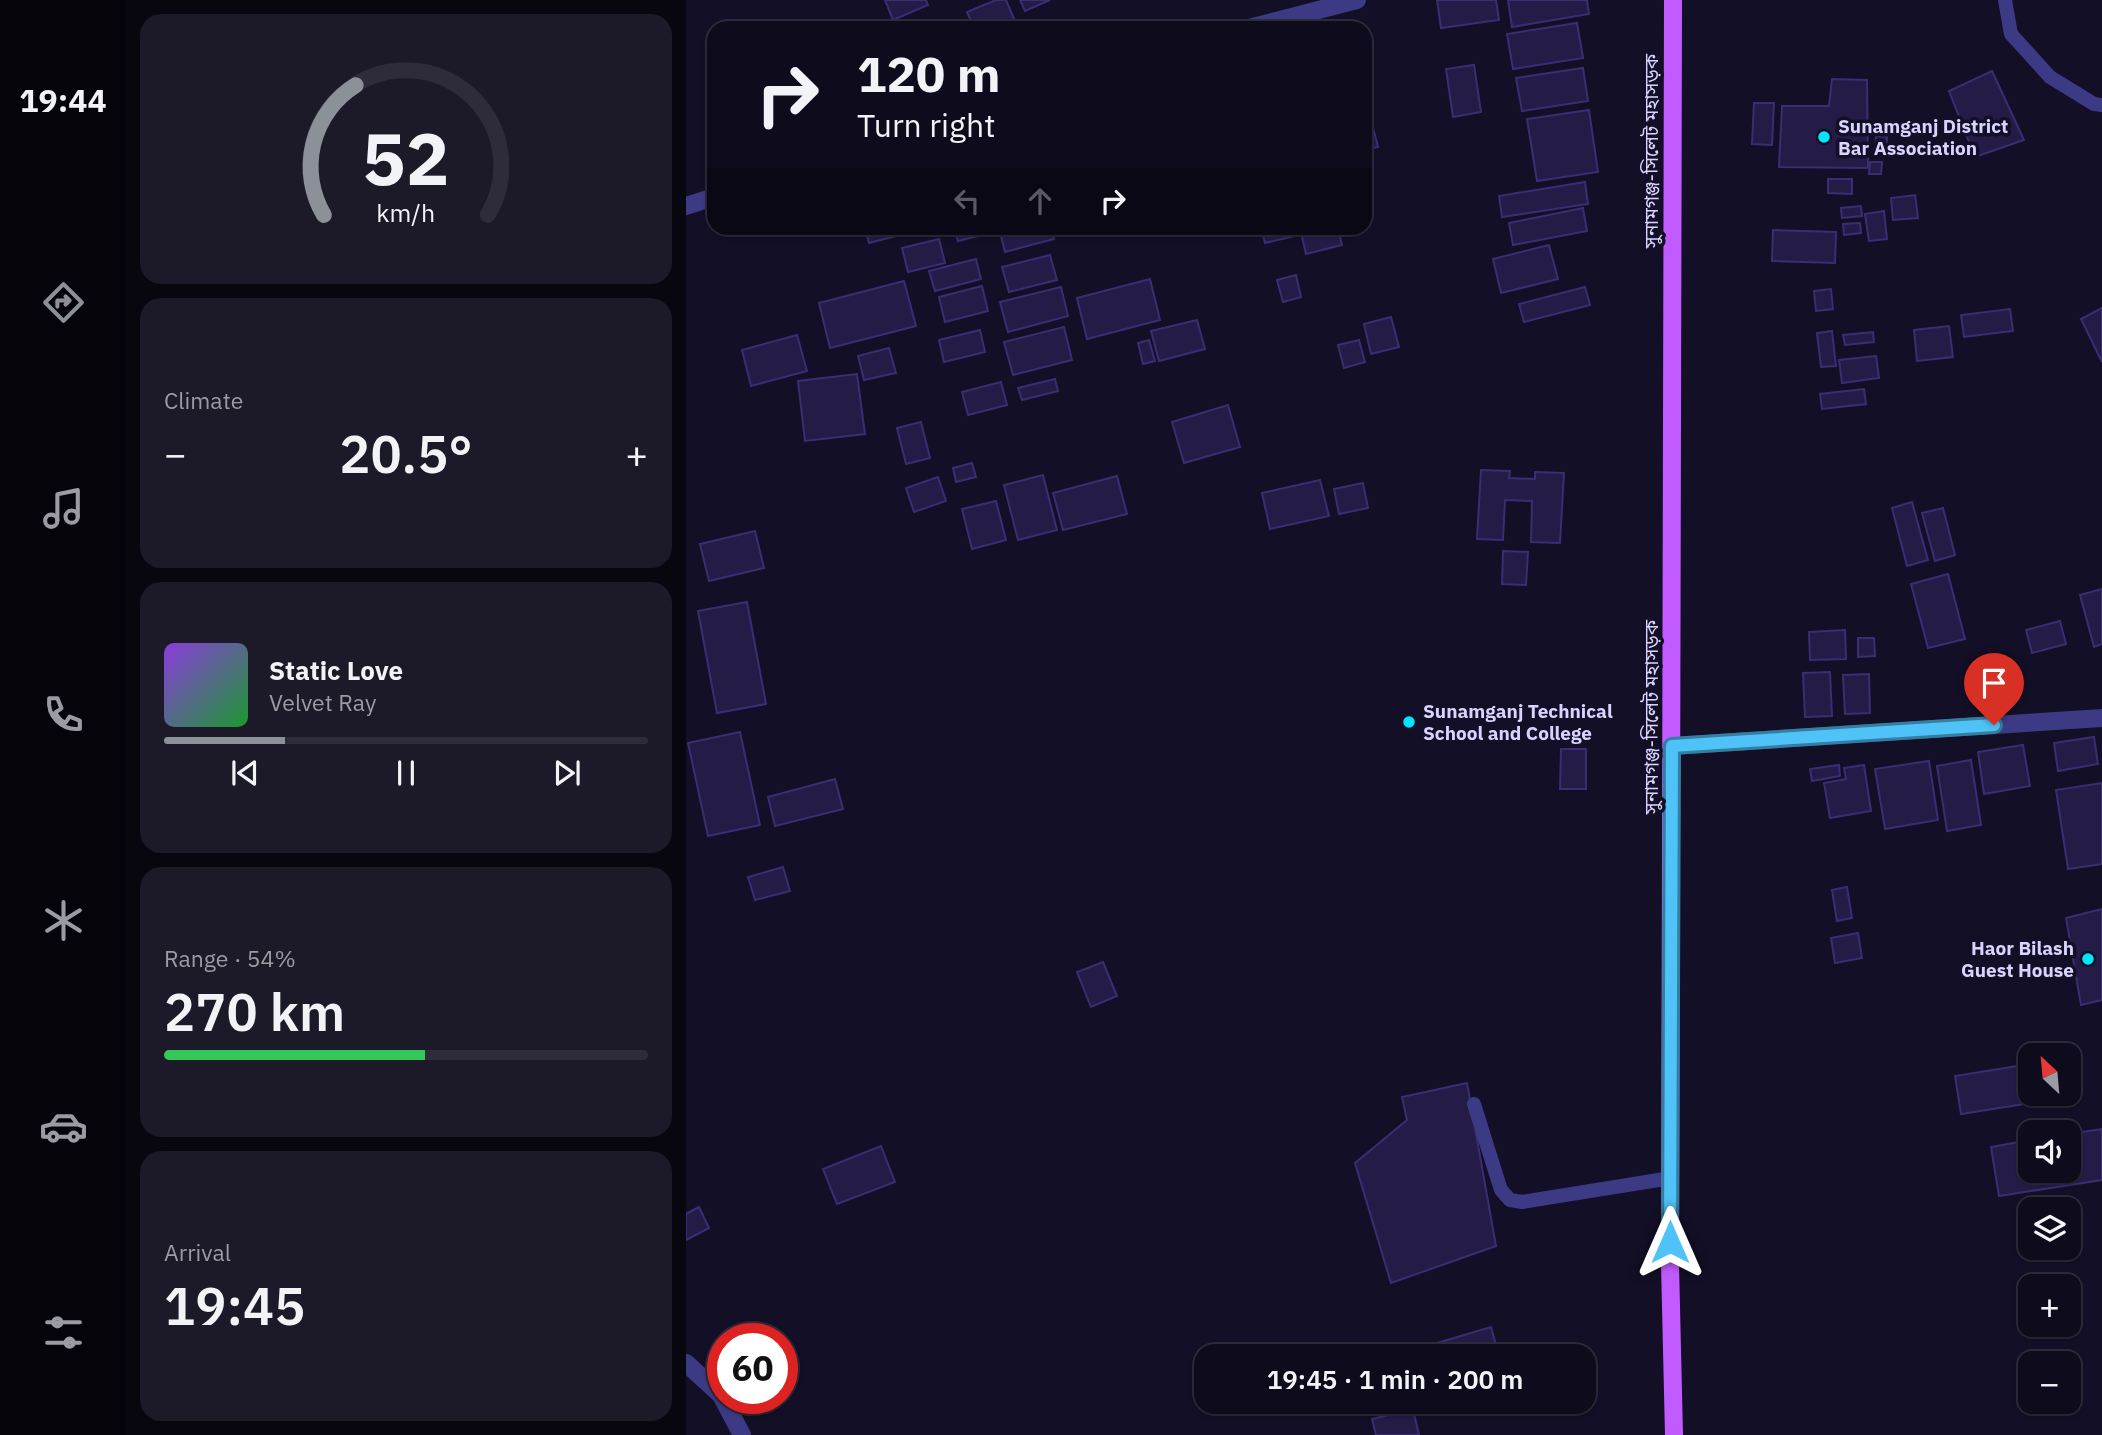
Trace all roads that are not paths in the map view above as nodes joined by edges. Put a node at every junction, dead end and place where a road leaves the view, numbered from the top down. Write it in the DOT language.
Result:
graph roads {
  1 [pos="1357,0"];
  2 [pos="1672,0"];
  3 [pos="2005,0"];
  4 [pos="1276,21"];
  5 [pos="2102,105"];
  6 [pos="707,199"];
  7 [pos="686,206"];
  8 [pos="2102,718"];
  9 [pos="1672,746"];
  10 [pos="1474,1104"];
  11 [pos="1671,1178"];
  12 [pos="686,1363"];
  13 [pos="742,1435"];
  14 [pos="1674,1435"];
  1 -- 4 [label="street"];
  2 -- 9 [label="main road, সুনামগঞ্জ-সিলেট মহাসড়ক"];
  3 -- 5 [label="lane"];
  6 -- 7 [label="street"];
  8 -- 9 [label="street"];
  9 -- 11 [label="main road, সুনামগঞ্জ-সিলেট মহাসড়ক"];
  10 -- 11 [label="lane"];
  11 -- 14 [label="main road, সুনামগঞ্জ-সিলেট মহাসড়ক"];
  12 -- 13 [label="street"];
}
